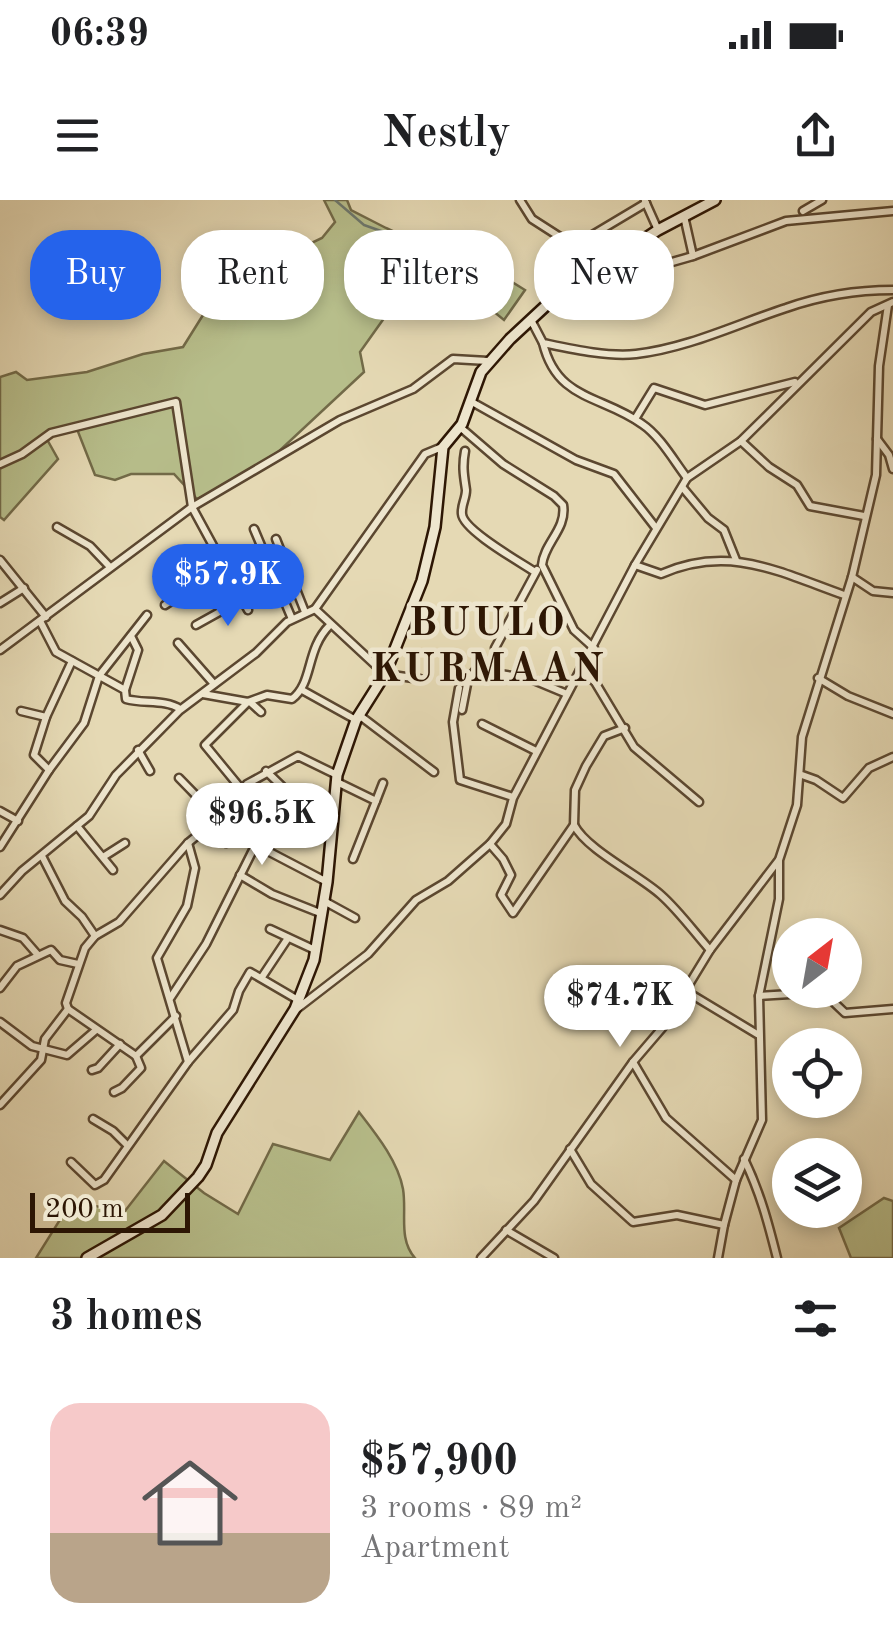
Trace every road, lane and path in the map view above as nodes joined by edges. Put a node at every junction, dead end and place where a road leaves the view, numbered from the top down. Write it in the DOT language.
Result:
graph roads {
  1 [pos="520,200"];
  2 [pos="714,200"];
  3 [pos="796,200"];
  4 [pos="822,200"];
  5 [pos="645,201"];
  6 [pos="893,210"];
  7 [pos="803,215"];
  8 [pos="684,216"];
  9 [pos="549,230"];
  10 [pos="599,230"];
  11 [pos="658,230"];
  12 [pos="694,256"];
  13 [pos="674,262"];
  14 [pos="893,290"];
  15 [pos="890,303"];
  16 [pos="534,317"];
  17 [pos="531,320"];
  18 [pos="543,343"];
  19 [pos="488,361"];
  20 [pos="799,382"];
  21 [pos="472,402"];
  22 [pos="635,419"];
  23 [pos="460,427"];
  24 [pos="876,438"];
  25 [pos="740,441"];
  26 [pos="443,447"];
  27 [pos="465,452"];
  28 [pos="0,464"];
  29 [pos="893,469"];
  30 [pos="687,478"];
  31 [pos="682,488"];
  32 [pos="192,506"];
  33 [pos="864,516"];
  34 [pos="58,527"];
  35 [pos="254,528"];
  36 [pos="656,528"];
  37 [pos="276,540"];
  38 [pos="0,560"];
  39 [pos="736,560"];
  40 [pos="635,565"];
  41 [pos="110,566"];
  42 [pos="223,568"];
  43 [pos="538,568"];
  44 [pos="852,577"];
  45 [pos="25,588"];
  46 [pos="893,593"];
  47 [pos="844,595"];
  48 [pos="241,600"];
  49 [pos="0,603"];
  50 [pos="165,604"];
  51 [pos="315,609"];
  52 [pos="248,610"];
  53 [pos="305,613"];
  54 [pos="147,614"];
  55 [pos="43,619"];
  56 [pos="292,619"];
  57 [pos="196,625"];
  58 [pos="330,625"];
  59 [pos="131,636"];
  60 [pos="178,642"];
  61 [pos="495,648"];
  62 [pos="594,648"];
  63 [pos="0,650"];
  64 [pos="72,661"];
  65 [pos="580,670"];
  66 [pos="385,674"];
  67 [pos="99,676"];
  68 [pos="818,677"];
  69 [pos="420,679"];
  70 [pos="214,684"];
  71 [pos="460,688"];
  72 [pos="125,690"];
  73 [pos="302,690"];
  74 [pos="202,693"];
  75 [pos="567,694"];
  76 [pos="249,702"];
  77 [pos="180,710"];
  78 [pos="462,710"];
  79 [pos="21,711"];
  80 [pos="261,712"];
  81 [pos="893,714"];
  82 [pos="46,717"];
  83 [pos="357,718"];
  84 [pos="482,724"];
  85 [pos="625,728"];
  86 [pos="138,750"];
  87 [pos="536,751"];
  88 [pos="893,757"];
  89 [pos="49,770"];
  90 [pos="150,771"];
  91 [pos="266,771"];
  92 [pos="434,772"];
  93 [pos="802,775"];
  94 [pos="180,778"];
  95 [pos="337,778"];
  96 [pos="383,784"];
  97 [pos="242,790"];
  98 [pos="513,798"];
  99 [pos="376,801"];
  100 [pos="700,802"];
  101 [pos="334,808"];
  102 [pos="0,811"];
  103 [pos="301,815"];
  104 [pos="219,817"];
  105 [pos="18,821"];
  106 [pos="333,825"];
  107 [pos="77,826"];
  108 [pos="574,826"];
  109 [pos="206,827"];
  110 [pos="257,842"];
  111 [pos="124,843"];
  112 [pos="188,843"];
  113 [pos="226,843"];
  114 [pos="490,844"];
  115 [pos="0,847"];
  116 [pos="42,856"];
  117 [pos="103,857"];
  118 [pos="354,858"];
  119 [pos="779,860"];
  120 [pos="113,870"];
  121 [pos="240,875"];
  122 [pos="327,882"];
  123 [pos="0,895"];
  124 [pos="322,901"];
  125 [pos="320,913"];
  126 [pos="355,918"];
  127 [pos="270,929"];
  128 [pos="0,930"];
  129 [pos="96,936"];
  130 [pos="288,938"];
  131 [pos="315,950"];
  132 [pos="710,950"];
  133 [pos="37,954"];
  134 [pos="78,964"];
  135 [pos="262,977"];
  136 [pos="0,988"];
  137 [pos="684,990"];
  138 [pos="758,996"];
  139 [pos="171,998"];
  140 [pos="297,1005"];
  141 [pos="68,1008"];
  142 [pos="893,1009"];
  143 [pos="176,1016"];
  144 [pos="0,1022"];
  145 [pos="96,1030"];
  146 [pos="757,1034"];
  147 [pos="120,1044"];
  148 [pos="41,1048"];
  149 [pos="136,1056"];
  150 [pos="188,1062"];
  151 [pos="633,1062"];
  152 [pos="92,1070"];
  153 [pos="114,1092"];
  154 [pos="0,1105"];
  155 [pos="92,1119"];
  156 [pos="128,1146"];
  157 [pos="570,1149"];
  158 [pos="744,1159"];
  159 [pos="72,1162"];
  160 [pos="736,1180"];
  161 [pos="724,1225"];
  162 [pos="506,1230"];
  163 [pos="88,1258"];
  164 [pos="480,1258"];
  165 [pos="554,1258"];
  166 [pos="718,1258"];
  167 [pos="777,1258"];
  1 -- 9 [label="street"];
  2 -- 8 [label="main road"];
  3 -- 7 [label="street"];
  4 -- 7 [label="street"];
  5 -- 10 [label="street"];
  5 -- 11 [label="street"];
  6 -- 7 [label="street"];
  7 -- 12 [label="street"];
  8 -- 11 [label="main road"];
  8 -- 12 [label="street"];
  12 -- 13 [label="street"];
  14 -- 18 [label="street"];
  15 -- 20 [label="street"];
  15 -- 24 [label="street"];
  16 -- 17 [label="main road"];
  17 -- 18 [label="street"];
  17 -- 19 [label="main road"];
  18 -- 22 [label="street"];
  19 -- 21 [label="main road"];
  19 -- 32 [label="street"];
  20 -- 22 [label="street"];
  20 -- 25 [label="street"];
  21 -- 23 [label="main road"];
  21 -- 36 [label="street"];
  22 -- 30 [label="street"];
  23 -- 26 [label="main road"];
  23 -- 43 [label="street"];
  24 -- 29 [label="street"];
  24 -- 33 [label="street"];
  25 -- 30 [label="street"];
  25 -- 33 [label="street"];
  26 -- 51 [label="street"];
  26 -- 66 [label="main road"];
  27 -- 43 [label="street"];
  28 -- 32 [label="street"];
  30 -- 31 [label="street"];
  31 -- 36 [label="street"];
  31 -- 39 [label="street"];
  32 -- 41 [label="street"];
  32 -- 42 [label="street"];
  33 -- 44 [label="street"];
  34 -- 41 [label="street"];
  35 -- 56 [label="street"];
  36 -- 40 [label="street"];
  37 -- 53 [label="street"];
  38 -- 45 [label="street"];
  39 -- 40 [label="street"];
  39 -- 47 [label="street"];
  40 -- 62 [label="street"];
  41 -- 55 [label="street"];
  42 -- 48 [label="street"];
  42 -- 50 [label="street"];
  43 -- 61 [label="street"];
  43 -- 62 [label="street"];
  44 -- 46 [label="street"];
  44 -- 47 [label="street"];
  45 -- 49 [label="street"];
  45 -- 55 [label="street"];
  47 -- 68 [label="street"];
  48 -- 52 [label="street"];
  48 -- 57 [label="street"];
  51 -- 53 [label="street"];
  51 -- 58 [label="street"];
  53 -- 56 [label="street"];
  54 -- 59 [label="street"];
  55 -- 63 [label="street"];
  55 -- 64 [label="street"];
  56 -- 70 [label="street"];
  58 -- 66 [label="street"];
  58 -- 73 [label="street"];
  59 -- 67 [label="street"];
  59 -- 72 [label="street"];
  60 -- 70 [label="street"];
  62 -- 65 [label="street"];
  64 -- 67 [label="street"];
  64 -- 82 [label="street"];
  65 -- 75 [label="street"];
  65 -- 85 [label="street"];
  66 -- 69 [label="street"];
  66 -- 83 [label="main road"];
  67 -- 72 [label="street"];
  67 -- 89 [label="street"];
  68 -- 81 [label="street"];
  68 -- 93 [label="street"];
  70 -- 74 [label="street"];
  71 -- 98 [label="street"];
  72 -- 77 [label="street"];
  73 -- 76 [label="street"];
  73 -- 83 [label="street"];
  74 -- 76 [label="street"];
  74 -- 77 [label="street"];
  75 -- 78 [label="street"];
  75 -- 87 [label="street"];
  76 -- 80 [label="street"];
  76 -- 97 [label="street"];
  77 -- 86 [label="street"];
  79 -- 82 [label="street"];
  82 -- 89 [label="street"];
  83 -- 92 [label="street"];
  83 -- 95 [label="main road"];
  84 -- 87 [label="street"];
  85 -- 100 [label="street"];
  85 -- 108 [label="street"];
  86 -- 90 [label="street"];
  86 -- 107 [label="street"];
  87 -- 98 [label="street"];
  88 -- 93 [label="street"];
  89 -- 105 [label="street"];
  91 -- 95 [label="street"];
  91 -- 97 [label="street"];
  91 -- 101 [label="street"];
  93 -- 119 [label="street"];
  94 -- 104 [label="street"];
  95 -- 99 [label="street"];
  95 -- 101 [label="main road"];
  96 -- 99 [label="street"];
  97 -- 104 [label="street"];
  98 -- 114 [label="street"];
  99 -- 118 [label="street"];
  101 -- 106 [label="main road"];
  102 -- 105 [label="street"];
  103 -- 106 [label="street"];
  104 -- 109 [label="street"];
  104 -- 110 [label="street"];
  105 -- 115 [label="street"];
  106 -- 122 [label="main road"];
  107 -- 116 [label="street"];
  107 -- 117 [label="street"];
  108 -- 114 [label="street"];
  108 -- 132 [label="street"];
  109 -- 112 [label="street"];
  109 -- 113 [label="street"];
  110 -- 121 [label="street"];
  110 -- 122 [label="street"];
  111 -- 117 [label="street"];
  112 -- 129 [label="street"];
  112 -- 139 [label="street"];
  114 -- 140 [label="street"];
  116 -- 123 [label="street"];
  116 -- 129 [label="street"];
  117 -- 120 [label="street"];
  119 -- 132 [label="street"];
  119 -- 138 [label="street"];
  121 -- 125 [label="street"];
  121 -- 139 [label="street"];
  122 -- 124 [label="main road"];
  124 -- 125 [label="main road"];
  124 -- 126 [label="street"];
  125 -- 131 [label="main road"];
  127 -- 130 [label="street"];
  128 -- 133 [label="street"];
  129 -- 134 [label="street"];
  130 -- 131 [label="street"];
  130 -- 135 [label="street"];
  131 -- 140 [label="main road"];
  132 -- 137 [label="street"];
  133 -- 134 [label="street"];
  133 -- 136 [label="street"];
  134 -- 141 [label="street"];
  135 -- 140 [label="street"];
  135 -- 150 [label="street"];
  137 -- 146 [label="street"];
  137 -- 151 [label="street"];
  138 -- 142 [label="street"];
  138 -- 146 [label="street"];
  139 -- 143 [label="street"];
  140 -- 163 [label="main road"];
  141 -- 145 [label="street"];
  141 -- 148 [label="street"];
  143 -- 149 [label="street"];
  143 -- 150 [label="street"];
  144 -- 148 [label="street"];
  145 -- 147 [label="street"];
  145 -- 148 [label="street"];
  146 -- 158 [label="street"];
  147 -- 149 [label="street"];
  147 -- 152 [label="street"];
  148 -- 154 [label="street"];
  149 -- 153 [label="street"];
  150 -- 156 [label="street"];
  151 -- 157 [label="street"];
  151 -- 160 [label="street"];
  155 -- 156 [label="street"];
  156 -- 159 [label="street"];
  157 -- 161 [label="street"];
  157 -- 162 [label="street"];
  158 -- 160 [label="street"];
  158 -- 167 [label="street"];
  160 -- 161 [label="street"];
  161 -- 166 [label="street"];
  162 -- 164 [label="street"];
  162 -- 165 [label="street"];
}
